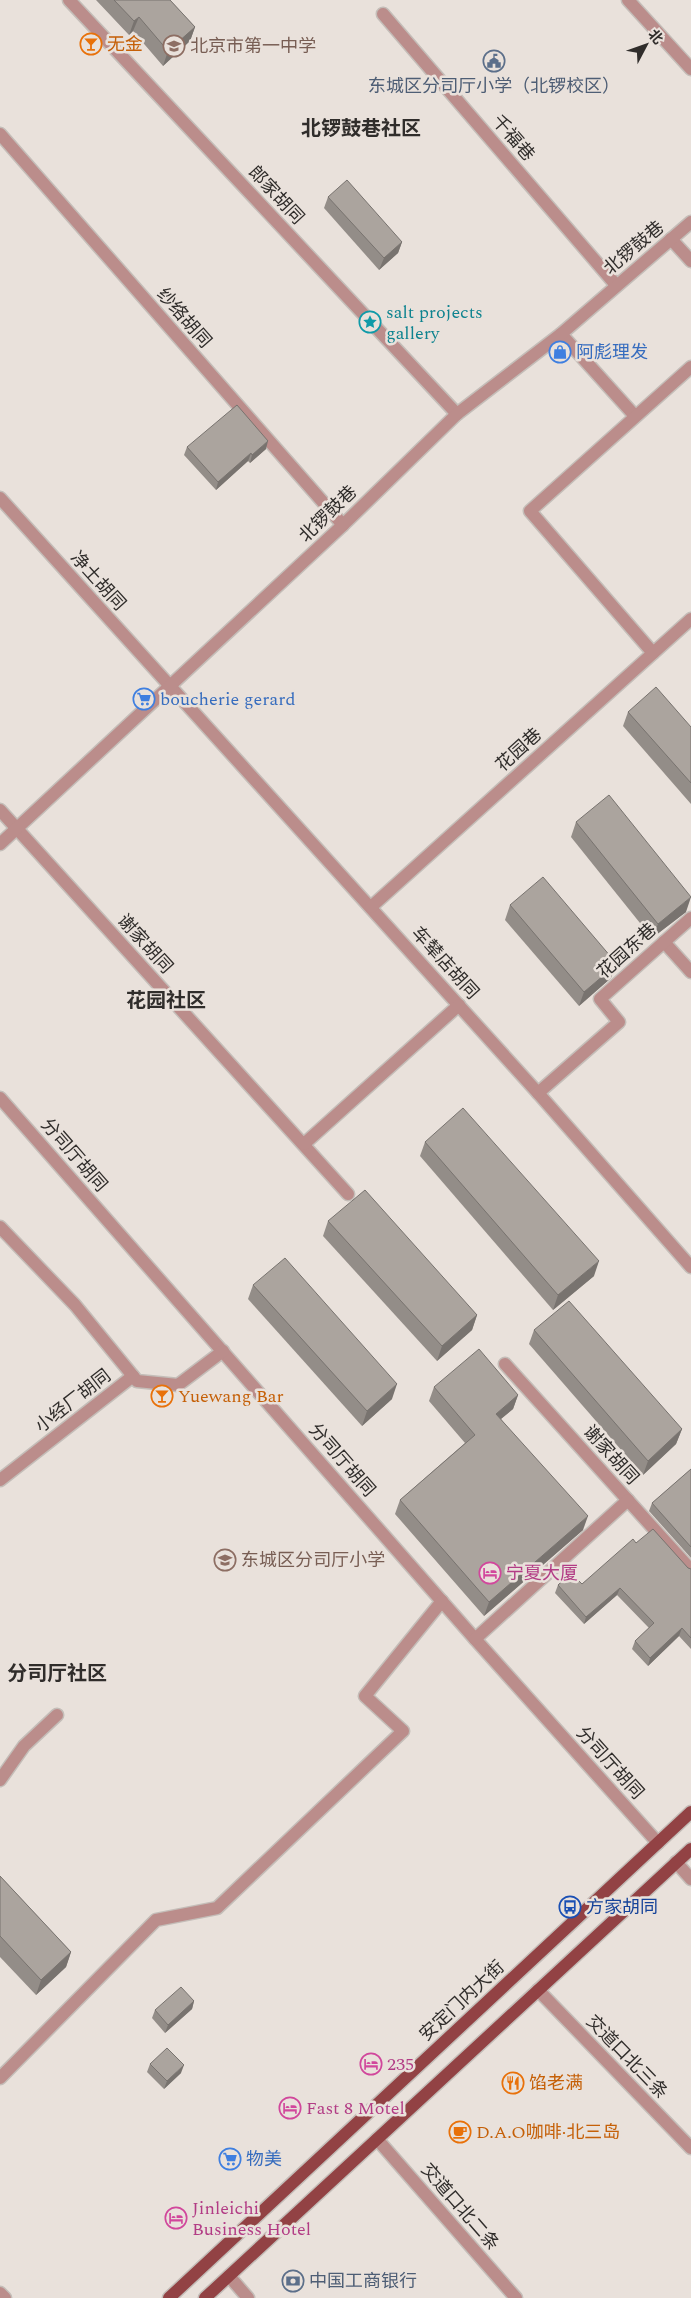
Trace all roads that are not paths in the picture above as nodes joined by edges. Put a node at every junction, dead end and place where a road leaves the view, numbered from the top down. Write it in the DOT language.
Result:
graph roads {
  1 [pos="69,0"];
  2 [pos="628,0"];
  3 [pos="383,14"];
  4 [pos="691,69"];
  5 [pos="0,134"];
  6 [pos="691,222"];
  7 [pos="671,239"];
  8 [pos="691,261"];
  9 [pos="616,286"];
  10 [pos="561,334"];
  11 [pos="691,367"];
  12 [pos="457,414"];
  13 [pos="635,416"];
  14 [pos="0,498"];
  15 [pos="343,525"];
  16 [pos="691,619"];
  17 [pos="653,653"];
  18 [pos="170,686"];
  19 [pos="0,810"];
  20 [pos="16,829"];
  21 [pos="0,844"];
  22 [pos="370,907"];
  23 [pos="691,918"];
  24 [pos="664,942"];
  25 [pos="691,972"];
  26 [pos="459,1005"];
  27 [pos="538,1093"];
  28 [pos="0,1098"];
  29 [pos="304,1144"];
  30 [pos="348,1194"];
  31 [pos="0,1227"];
  32 [pos="691,1267"];
  33 [pos="223,1351"];
  34 [pos="505,1364"];
  35 [pos="133,1376"];
  36 [pos="0,1480"];
  37 [pos="628,1500"];
  38 [pos="691,1570"];
  39 [pos="442,1601"];
  40 [pos="475,1639"];
  41 [pos="57,1715"];
  42 [pos="0,1780"];
  43 [pos="691,1812"];
  44 [pos="658,1843"];
  45 [pos="691,1849"];
  46 [pos="676,1862"];
  47 [pos="691,1879"];
  48 [pos="538,1990"];
  49 [pos="0,2078"];
  50 [pos="377,2139"];
  51 [pos="691,2148"];
  52 [pos="228,2276"];
  53 [pos="0,2293"];
  54 [pos="5,2298"];
  55 [pos="169,2298"];
  56 [pos="205,2298"];
  57 [pos="248,2298"];
  58 [pos="516,2298"];
  1 -- 12 [label="street, 郎家胡同"];
  2 -- 4 [label="street"];
  3 -- 9 [label="street, 千福巷"];
  5 -- 15 [label="street, 纱络胡同"];
  6 -- 7 [label="street, 北锣鼓巷"];
  7 -- 8 [label="street"];
  7 -- 9 [label="street, 北锣鼓巷"];
  9 -- 10 [label="street, 北锣鼓巷"];
  10 -- 12 [label="street, 北锣鼓巷"];
  10 -- 13 [label="street"];
  11 -- 13 [label="street"];
  12 -- 15 [label="street, 北锣鼓巷"];
  13 -- 17 [label="street"];
  14 -- 18 [label="street, 净土胡同"];
  15 -- 18 [label="street, 北锣鼓巷"];
  16 -- 17 [label="street, 花园巷"];
  17 -- 22 [label="street, 花园巷"];
  18 -- 20 [label="street, 北锣鼓巷"];
  18 -- 22 [label="street, 车辇店胡同"];
  19 -- 20 [label="street, 谢家胡同"];
  20 -- 21 [label="street, 北锣鼓巷"];
  20 -- 29 [label="street, 谢家胡同"];
  22 -- 26 [label="street, 车辇店胡同"];
  23 -- 24 [label="street, 花园东巷"];
  24 -- 25 [label="street"];
  24 -- 27 [label="street, 花园东巷"];
  26 -- 27 [label="street, 车辇店胡同"];
  26 -- 29 [label="street"];
  27 -- 32 [label="street, 车辇店胡同"];
  28 -- 33 [label="street, 分司厅胡同"];
  29 -- 30 [label="street, 谢家胡同"];
  31 -- 35 [label="street"];
  33 -- 35 [label="street, 小经厂胡同"];
  33 -- 39 [label="street, 分司厅胡同"];
  34 -- 37 [label="street, 谢家胡同"];
  35 -- 36 [label="street, 小经厂胡同"];
  37 -- 38 [label="street, 谢家胡同"];
  37 -- 40 [label="street"];
  39 -- 40 [label="street, 分司厅胡同"];
  39 -- 49 [label="street"];
  40 -- 44 [label="street, 分司厅胡同"];
  41 -- 42 [label="street"];
  43 -- 44 [label="main road, 安定门内大街"];
  44 -- 55 [label="main road, 安定门内大街"];
  45 -- 46 [label="main road"];
  46 -- 47 [label="street"];
  46 -- 48 [label="main road"];
  48 -- 50 [label="main road"];
  48 -- 51 [label="street, 交道口北三条"];
  50 -- 52 [label="main road"];
  50 -- 58 [label="street, 交道口北二条"];
  52 -- 56 [label="main road"];
  52 -- 57 [label="street"];
  53 -- 54 [label="street"];
}
